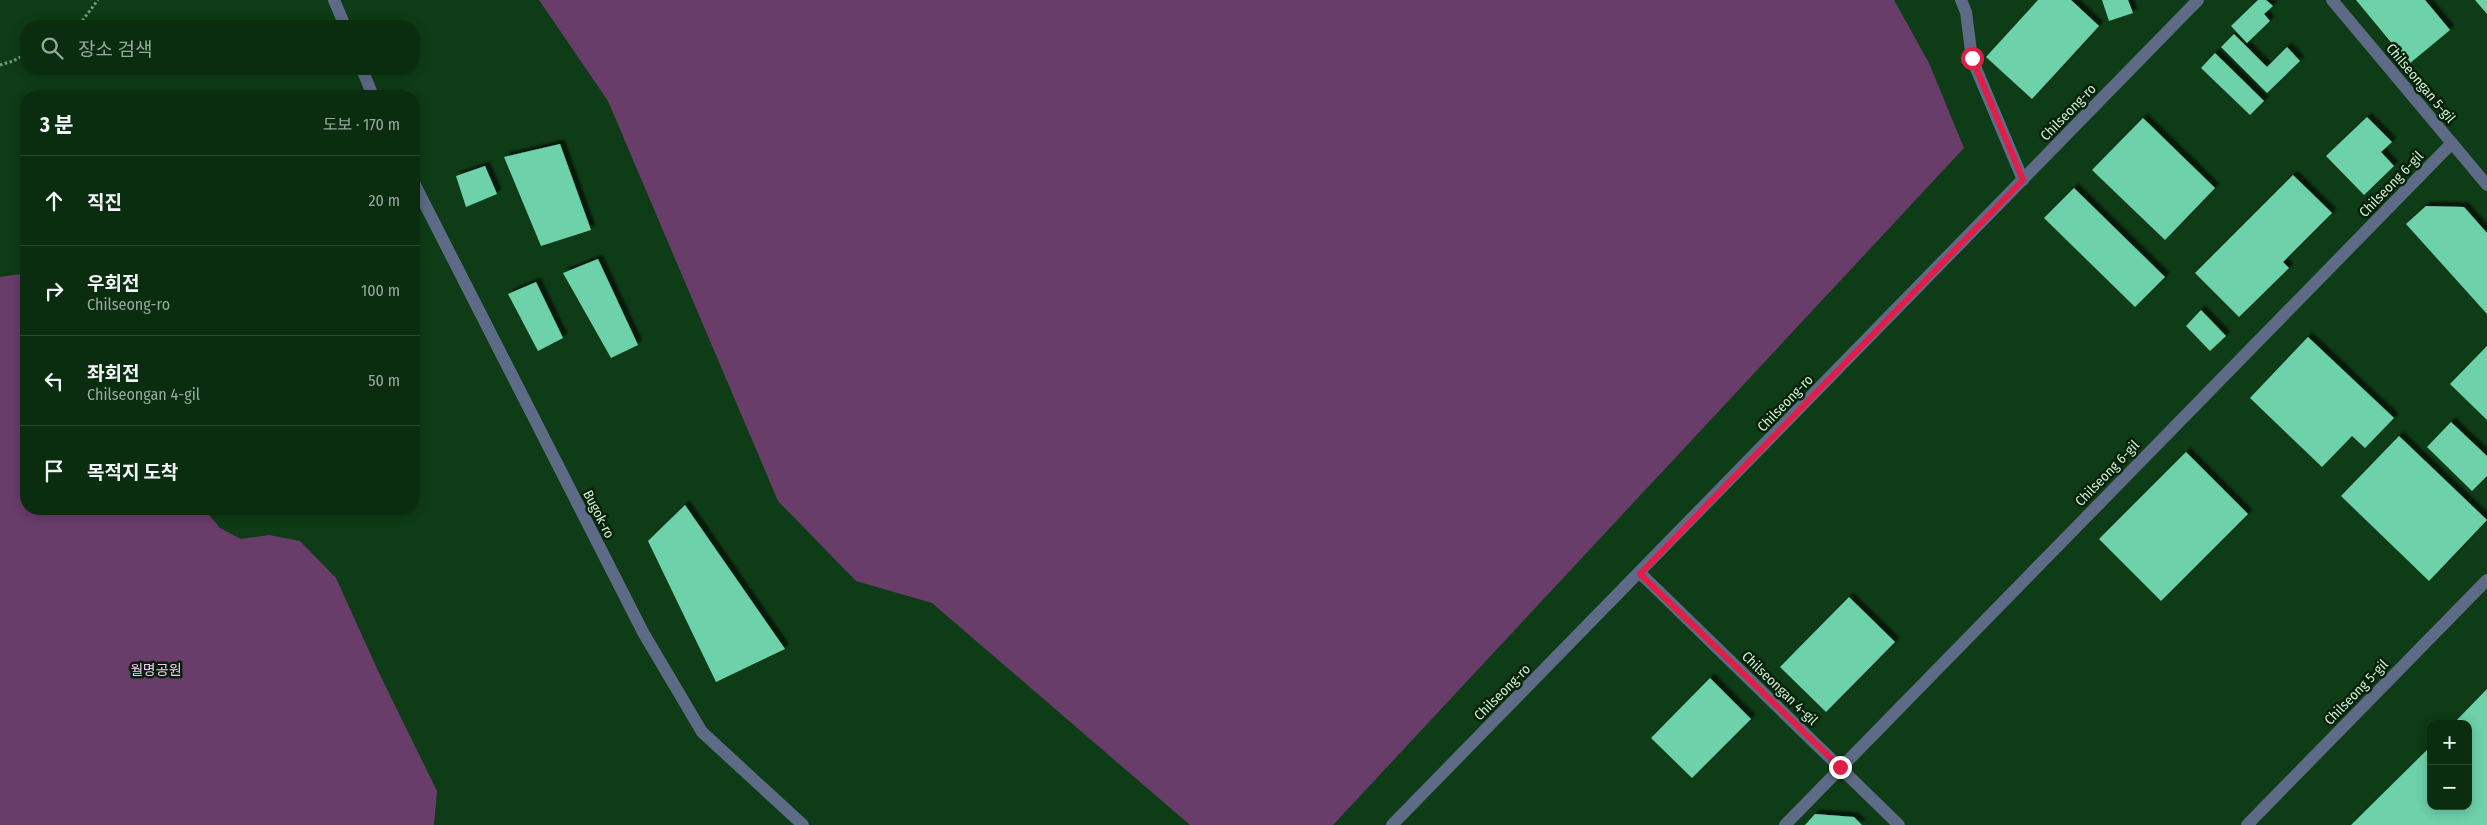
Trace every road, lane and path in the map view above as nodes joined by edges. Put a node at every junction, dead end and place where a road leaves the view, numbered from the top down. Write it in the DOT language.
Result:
graph roads {
  1 [pos="98,0"];
  2 [pos="334,0"];
  3 [pos="1961,0"];
  4 [pos="2198,0"];
  5 [pos="2332,0"];
  6 [pos="83,20"];
  7 [pos="342,20"];
  8 [pos="20,58"];
  9 [pos="0,64"];
  10 [pos="364,75"];
  11 [pos="371,90"];
  12 [pos="2452,144"];
  13 [pos="2023,180"];
  14 [pos="2487,185"];
  15 [pos="420,195"];
  16 [pos="1640,574"];
  17 [pos="2487,580"];
  18 [pos="1840,767"];
  19 [pos="802,825"];
  20 [pos="1392,825"];
  21 [pos="1785,825"];
  22 [pos="1898,825"];
  23 [pos="2247,825"];
  1 -- 6 [label="path"];
  2 -- 7 [label="street"];
  3 -- 13 [label="street"];
  4 -- 13 [label="street, Chilseong-ro"];
  5 -- 12 [label="street, Chilseongan 5-gil"];
  8 -- 9 [label="path"];
  10 -- 11 [label="street"];
  12 -- 14 [label="street, Chilseongan 5-gil"];
  12 -- 18 [label="street, Chilseong 6-gil"];
  13 -- 16 [label="street, Chilseong-ro"];
  15 -- 19 [label="street, Bugok-ro"];
  16 -- 18 [label="street, Chilseongan 4-gil"];
  16 -- 20 [label="street, Chilseong-ro"];
  17 -- 23 [label="street, Chilseong 5-gil"];
  18 -- 21 [label="street, Chilseong 6-gil"];
  18 -- 22 [label="street, Chilseongan 4-gil"];
}
